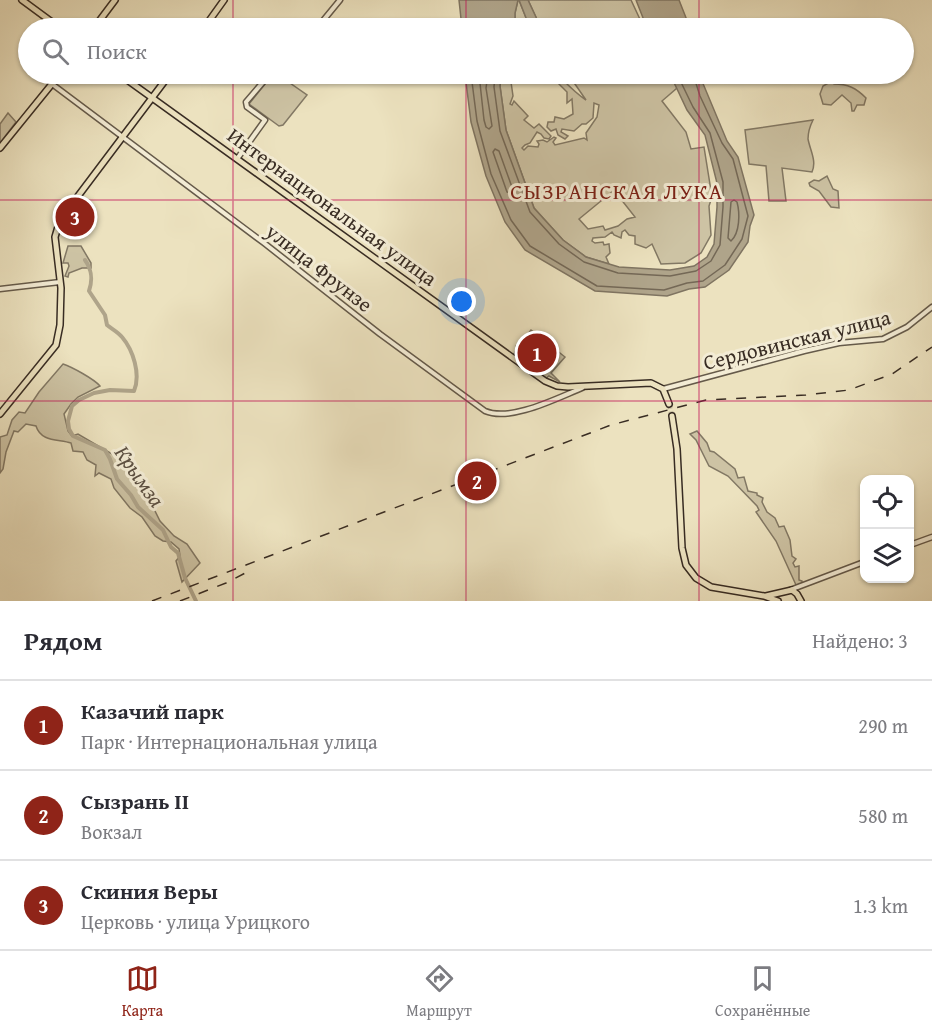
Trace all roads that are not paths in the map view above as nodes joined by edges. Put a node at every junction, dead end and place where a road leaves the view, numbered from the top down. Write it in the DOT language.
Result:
graph roads {
  1 [pos="21,0"];
  2 [pos="115,0"];
  3 [pos="224,0"];
  4 [pos="340,0"];
  5 [pos="46,18"];
  6 [pos="102,18"];
  7 [pos="211,18"];
  8 [pos="325,18"];
  9 [pos="52,84"];
  10 [pos="133,84"];
  11 [pos="162,84"];
  12 [pos="261,84"];
  13 [pos="152,98"];
  14 [pos="123,136"];
  15 [pos="0,148"];
  16 [pos="237,159"];
  17 [pos="61,282"];
  18 [pos="0,290"];
  19 [pos="932,307"];
  20 [pos="663,389"];
  21 [pos="568,390"];
  22 [pos="669,404"];
  23 [pos="0,414"];
  24 [pos="672,416"];
  25 [pos="932,537"];
  26 [pos="914,543"];
  27 [pos="860,563"];
  28 [pos="802,585"];
  29 [pos="788,590"];
  30 [pos="764,596"];
  31 [pos="800,599"];
  32 [pos="779,601"];
  1 -- 5 [label="main road"];
  2 -- 6 [label="main road"];
  3 -- 7 [label="main road"];
  4 -- 8 [label="street"];
  9 -- 14 [label="street, улица Фрунзе"];
  9 -- 15 [label="main road"];
  10 -- 13 [label="main road, Интернациональная улица"];
  11 -- 13 [label="main road"];
  12 -- 16 [label="street"];
  13 -- 14 [label="main road"];
  13 -- 16 [label="main road, Интернациональная улица"];
  14 -- 17 [label="main road"];
  14 -- 21 [label="street, улица Фрунзе"];
  16 -- 21 [label="main road, Интернациональная улица"];
  17 -- 18 [label="street"];
  17 -- 23 [label="main road"];
  19 -- 20 [label="street, Сердовинская улица"];
  20 -- 21 [label="main road, Интернациональная улица"];
  20 -- 22 [label="main road"];
  24 -- 30 [label="main road"];
  25 -- 26 [label="street"];
  27 -- 28 [label="street"];
  28 -- 29 [label="street"];
  28 -- 31 [label="street"];
  29 -- 30 [label="main road"];
  29 -- 31 [label="main road"];
  29 -- 32 [label="main road"];
  30 -- 32 [label="main road"];
}
